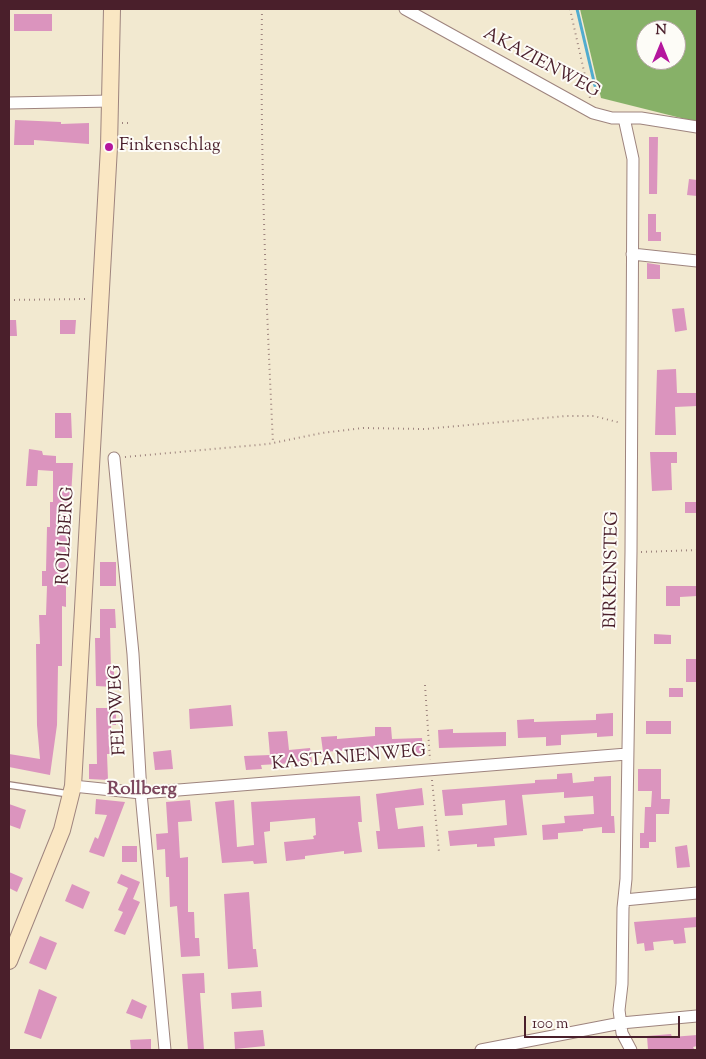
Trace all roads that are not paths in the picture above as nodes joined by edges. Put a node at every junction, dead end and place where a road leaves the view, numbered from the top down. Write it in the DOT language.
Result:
graph roads {
  1 [pos="112,9"];
  2 [pos="405,9"];
  3 [pos="111,101"];
  4 [pos="9,103"];
  5 [pos="624,118"];
  6 [pos="697,127"];
  7 [pos="632,254"];
  8 [pos="697,261"];
  9 [pos="114,458"];
  10 [pos="628,754"];
  11 [pos="9,785"];
  12 [pos="72,790"];
  13 [pos="141,793"];
  14 [pos="697,893"];
  15 [pos="624,900"];
  16 [pos="9,961"];
  17 [pos="697,1016"];
  18 [pos="621,1023"];
  19 [pos="165,1050"];
  20 [pos="481,1050"];
  21 [pos="631,1050"];
  1 -- 3 [label="main road, ROLLBERG"];
  2 -- 5 [label="street, AKAZIENWEG"];
  3 -- 4 [label="street"];
  3 -- 12 [label="main road, ROLLBERG"];
  5 -- 6 [label="street, AKAZIENWEG"];
  5 -- 7 [label="street, BIRKENSTEG"];
  7 -- 8 [label="street"];
  7 -- 10 [label="street, BIRKENSTEG"];
  9 -- 13 [label="street, FELDWEG"];
  10 -- 13 [label="street, KASTANIENWEG"];
  10 -- 15 [label="street, BIRKENSTEG"];
  11 -- 12 [label="lane"];
  12 -- 13 [label="street, KASTANIENWEG"];
  12 -- 16 [label="main road, ROLLBERG"];
  13 -- 19 [label="street, FELDWEG"];
  14 -- 15 [label="street"];
  15 -- 18 [label="street, BIRKENSTEG"];
  17 -- 18 [label="street"];
  18 -- 20 [label="street"];
  18 -- 21 [label="street, BIRKENSTEG"];
}
